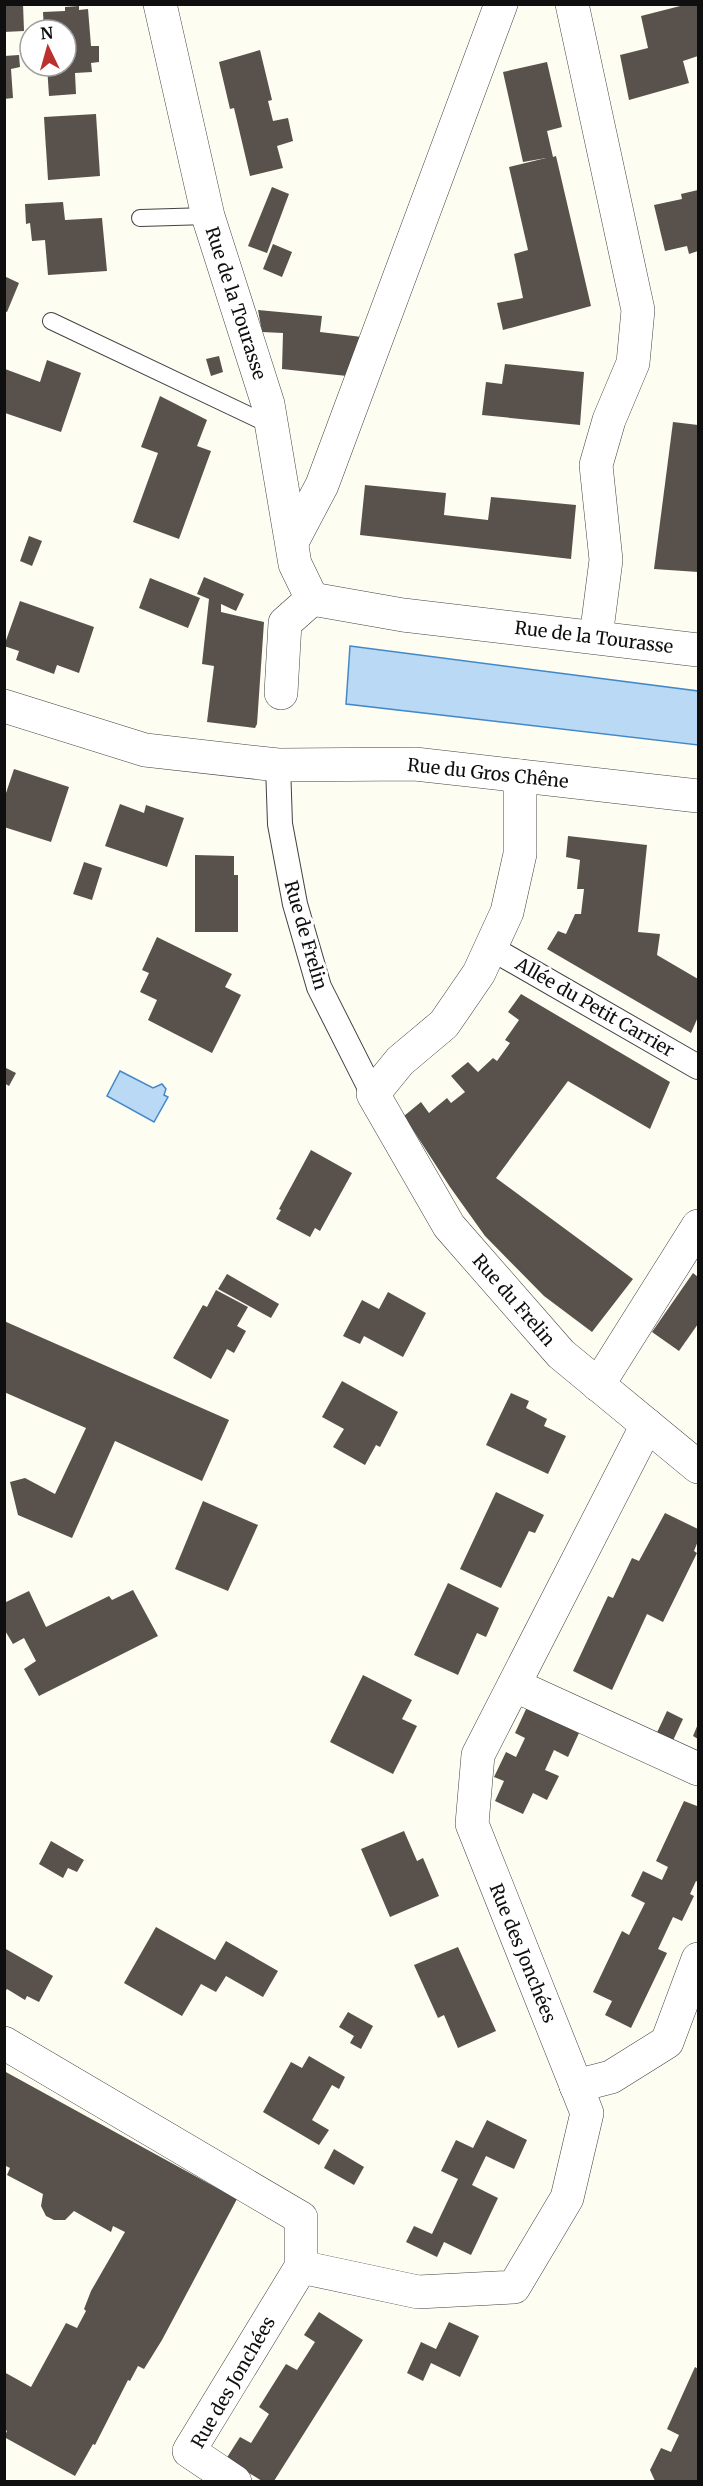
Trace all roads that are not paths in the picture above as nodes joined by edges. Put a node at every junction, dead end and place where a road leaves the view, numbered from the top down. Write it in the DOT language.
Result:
graph roads {
  1 [pos="160,4"];
  2 [pos="501,4"];
  3 [pos="572,4"];
  4 [pos="208,216"];
  5 [pos="140,218"];
  6 [pos="51,321"];
  7 [pos="272,426"];
  8 [pos="292,542"];
  9 [pos="312,599"];
  10 [pos="596,638"];
  11 [pos="699,650"];
  12 [pos="281,693"];
  13 [pos="4,706"];
  14 [pos="278,765"];
  15 [pos="520,776"];
  16 [pos="699,796"];
  17 [pos="491,948"];
  18 [pos="699,1067"];
  19 [pos="373,1094"];
  20 [pos="699,1226"];
  21 [pos="598,1385"];
  22 [pos="647,1425"];
  23 [pos="699,1467"];
  24 [pos="514,1685"];
  25 [pos="699,1769"];
  26 [pos="699,1959"];
  27 [pos="4,2043"];
  28 [pos="576,2086"];
  29 [pos="302,2267"];
  30 [pos="235,2481"];
  1 -- 4 [label="street, Rue de la Tourasse"];
  2 -- 8 [label="street"];
  3 -- 10 [label="street"];
  4 -- 5 [label="lane"];
  4 -- 7 [label="street, Rue de la Tourasse"];
  6 -- 7 [label="lane"];
  7 -- 8 [label="street, Rue de la Tourasse"];
  8 -- 9 [label="street, Rue de la Tourasse"];
  9 -- 10 [label="street, Rue de la Tourasse"];
  9 -- 12 [label="street"];
  10 -- 11 [label="street, Rue de la Tourasse"];
  13 -- 14 [label="street, Rue du Gros Chêne"];
  14 -- 15 [label="street, Rue du Gros Chêne"];
  14 -- 19 [label="street, Rue de Frelin"];
  15 -- 16 [label="street, Rue du Gros Chêne"];
  15 -- 17 [label="street"];
  17 -- 18 [label="street, Allée du Petit Carrier"];
  17 -- 19 [label="street"];
  19 -- 21 [label="street, Rue du Frelin"];
  20 -- 21 [label="street"];
  21 -- 22 [label="street, Rue du Frelin"];
  22 -- 23 [label="street, Rue du Frelin"];
  22 -- 24 [label="street, Rue des Jonchées"];
  24 -- 25 [label="street"];
  24 -- 28 [label="street, Rue des Jonchées"];
  26 -- 28 [label="street"];
  27 -- 29 [label="street"];
  28 -- 29 [label="street, Rue des Jonchées"];
  29 -- 30 [label="street, Rue des Jonchées"];
}
